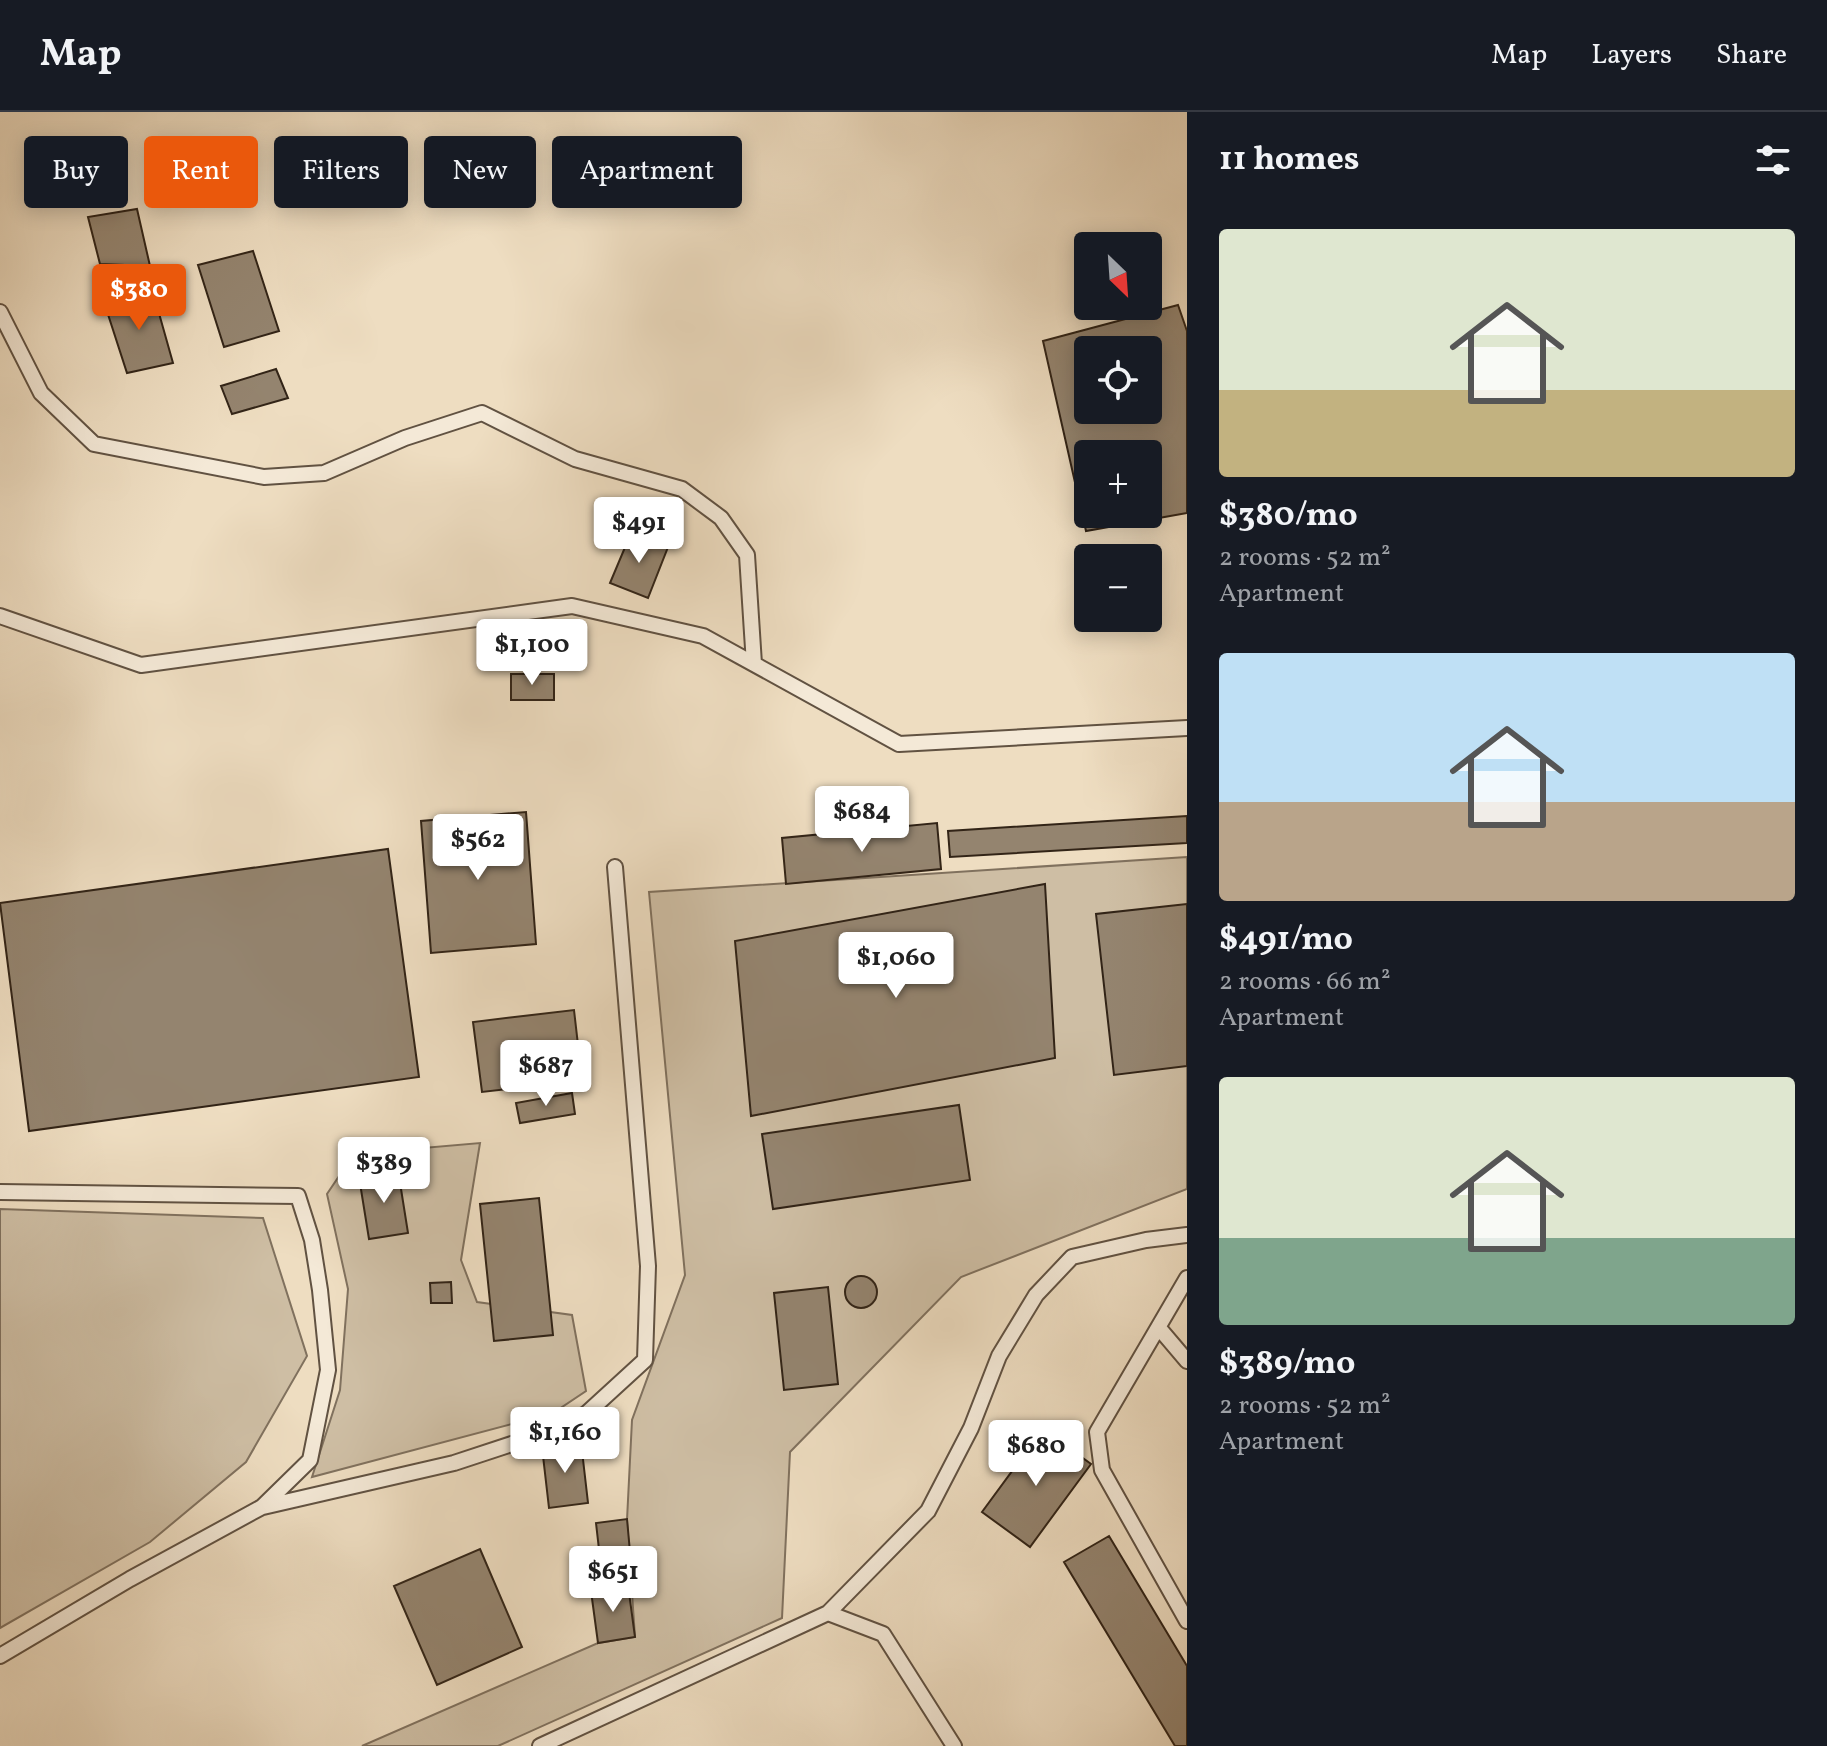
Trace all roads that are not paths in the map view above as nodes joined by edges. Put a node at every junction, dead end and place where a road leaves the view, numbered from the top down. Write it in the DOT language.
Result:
graph roads {
  1 [pos="0,312"];
  2 [pos="0,616"];
  3 [pos="754,664"];
  4 [pos="1187,728"];
  5 [pos="615,867"];
  6 [pos="0,1192"];
  7 [pos="1187,1235"];
  8 [pos="1187,1278"];
  9 [pos="1159,1328"];
  10 [pos="1187,1361"];
  11 [pos="262,1507"];
  12 [pos="828,1613"];
  13 [pos="1187,1621"];
  14 [pos="0,1656"];
  15 [pos="540,1746"];
  16 [pos="954,1746"];
  1 -- 3 [label="lane"];
  2 -- 3 [label="lane"];
  3 -- 4 [label="lane"];
  5 -- 11 [label="lane"];
  6 -- 11 [label="lane"];
  7 -- 12 [label="lane"];
  8 -- 9 [label="lane"];
  9 -- 10 [label="lane"];
  9 -- 13 [label="lane"];
  11 -- 14 [label="lane"];
  12 -- 15 [label="lane"];
  12 -- 16 [label="lane"];
}
